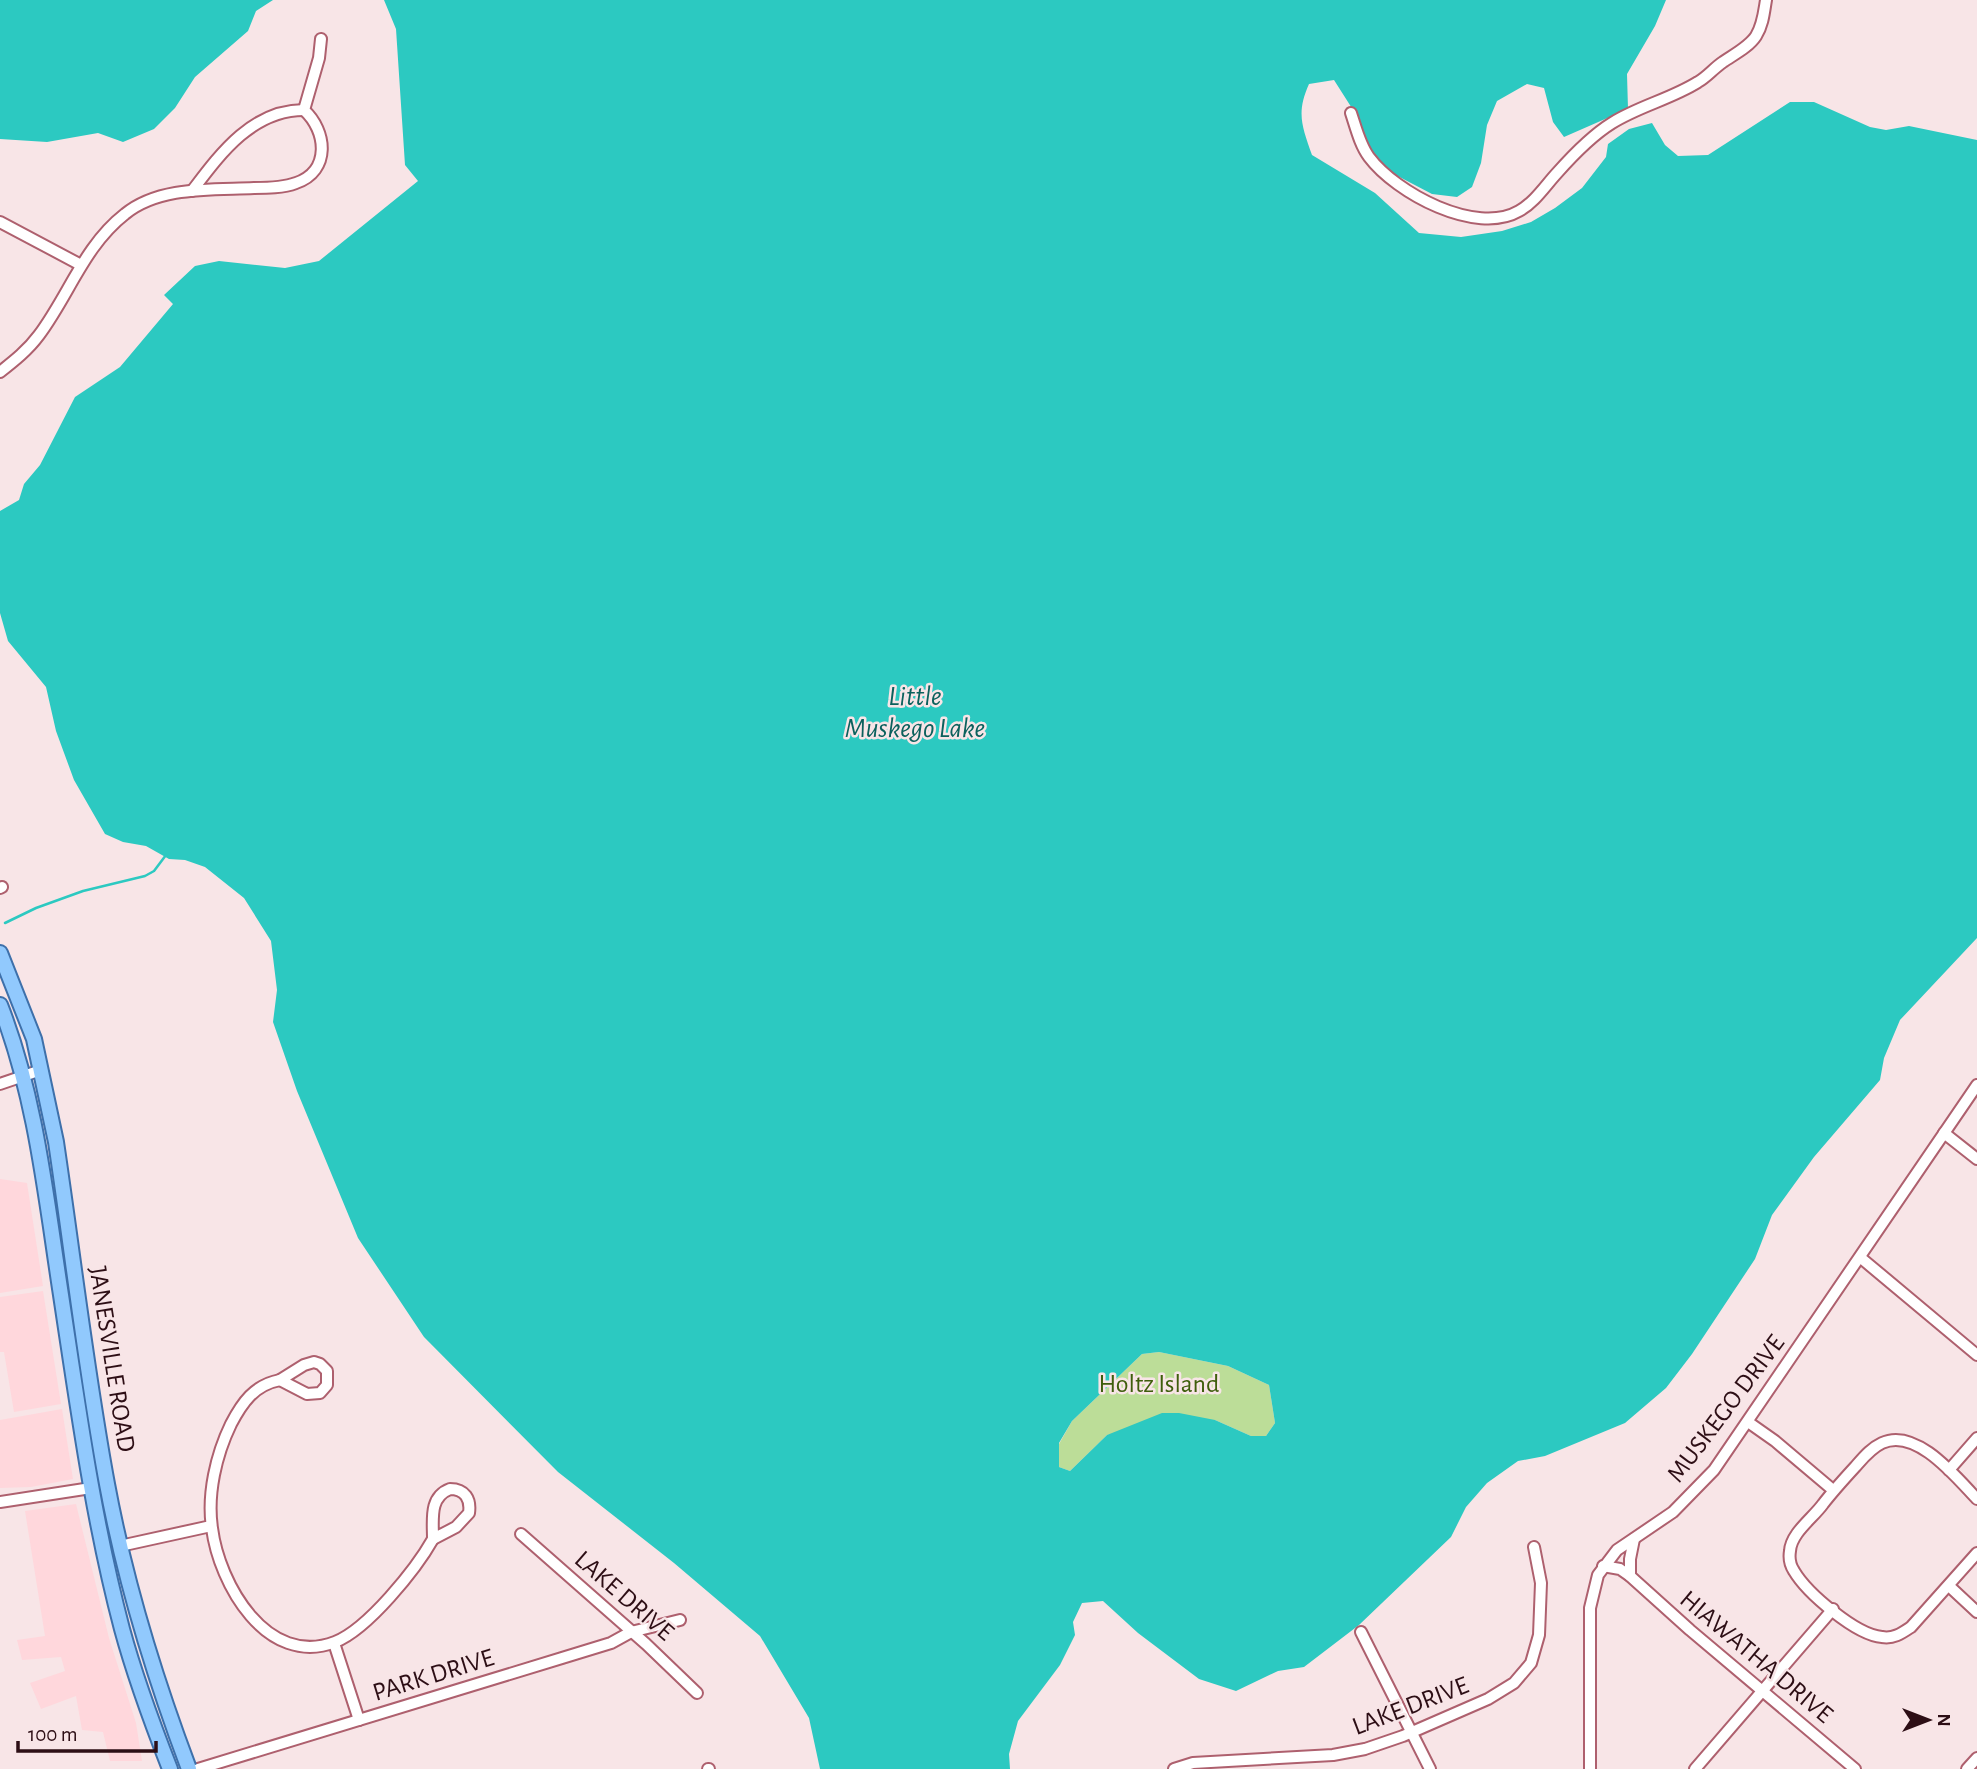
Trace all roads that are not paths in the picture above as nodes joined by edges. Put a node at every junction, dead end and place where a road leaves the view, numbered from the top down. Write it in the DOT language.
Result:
graph roads {
  1 [pos="1766,0"];
  2 [pos="321,39"];
  3 [pos="304,110"];
  4 [pos="1351,113"];
  5 [pos="192,191"];
  6 [pos="0,222"];
  7 [pos="81,265"];
  8 [pos="0,372"];
  9 [pos="0,953"];
  10 [pos="0,1005"];
  11 [pos="41,1070"];
  12 [pos="22,1077"];
  13 [pos="0,1084"];
  14 [pos="1977,1085"];
  15 [pos="1944,1133"];
  16 [pos="1977,1159"];
  17 [pos="63,1192"];
  18 [pos="46,1196"];
  19 [pos="1861,1258"];
  20 [pos="74,1267"];
  21 [pos="57,1270"];
  22 [pos="87,1350"];
  23 [pos="70,1353"];
  24 [pos="1977,1355"];
  25 [pos="280,1380"];
  26 [pos="1748,1422"];
  27 [pos="1977,1438"];
  28 [pos="103,1458"];
  29 [pos="1949,1470"];
  30 [pos="91,1488"];
  31 [pos="1833,1490"];
  32 [pos="1977,1499"];
  33 [pos="0,1502"];
  34 [pos="95,1511"];
  35 [pos="211,1526"];
  36 [pos="521,1534"];
  37 [pos="433,1539"];
  38 [pos="1634,1539"];
  39 [pos="119,1542"];
  40 [pos="1534,1547"];
  41 [pos="1977,1553"];
  42 [pos="1603,1566"];
  43 [pos="1630,1576"];
  44 [pos="109,1577"];
  45 [pos="1950,1586"];
  46 [pos="1833,1609"];
  47 [pos="1977,1612"];
  48 [pos="680,1620"];
  49 [pos="631,1632"];
  50 [pos="1361,1632"];
  51 [pos="334,1643"];
  52 [pos="1761,1689"];
  53 [pos="697,1693"];
  54 [pos="359,1720"];
  55 [pos="1412,1732"];
  56 [pos="1977,1758"];
  57 [pos="170,1769"];
  58 [pos="190,1769"];
  59 [pos="198,1769"];
  60 [pos="1174,1769"];
  61 [pos="1430,1769"];
  62 [pos="1590,1769"];
  63 [pos="1695,1769"];
  64 [pos="1855,1769"];
  65 [pos="1967,1769"];
  1 -- 4 [label="street"];
  2 -- 3 [label="street"];
  3 -- 5 [label="street"];
  3 -- 5 [label="street"];
  5 -- 7 [label="street"];
  6 -- 7 [label="street"];
  7 -- 8 [label="street"];
  9 -- 11 [label="main road, JANESVILLE ROAD"];
  10 -- 12 [label="main road, JANESVILLE ROAD"];
  11 -- 12 [label="street"];
  11 -- 17 [label="main road, JANESVILLE ROAD"];
  12 -- 13 [label="street"];
  12 -- 18 [label="main road, JANESVILLE ROAD"];
  14 -- 15 [label="street, MUSKEGO DRIVE"];
  15 -- 16 [label="street"];
  15 -- 19 [label="street, MUSKEGO DRIVE"];
  17 -- 18 [label="main road"];
  17 -- 20 [label="main road, JANESVILLE ROAD"];
  18 -- 21 [label="main road, JANESVILLE ROAD"];
  19 -- 24 [label="street"];
  19 -- 26 [label="street, MUSKEGO DRIVE"];
  20 -- 21 [label="main road"];
  20 -- 22 [label="main road, JANESVILLE ROAD"];
  21 -- 23 [label="main road, JANESVILLE ROAD"];
  22 -- 23 [label="main road"];
  22 -- 28 [label="main road, JANESVILLE ROAD"];
  23 -- 30 [label="main road, JANESVILLE ROAD"];
  25 -- 35 [label="street"];
  26 -- 31 [label="street"];
  26 -- 38 [label="street, MUSKEGO DRIVE"];
  27 -- 29 [label="street"];
  28 -- 30 [label="main road"];
  28 -- 39 [label="main road, JANESVILLE ROAD"];
  29 -- 31 [label="street"];
  29 -- 32 [label="street"];
  30 -- 33 [label="street"];
  30 -- 34 [label="main road, JANESVILLE ROAD"];
  30 -- 39 [label="main road"];
  31 -- 46 [label="street"];
  34 -- 39 [label="main road"];
  34 -- 44 [label="main road, JANESVILLE ROAD"];
  35 -- 39 [label="street"];
  35 -- 51 [label="street"];
  36 -- 49 [label="street, LAKE DRIVE"];
  37 -- 37 [label="street"];
  37 -- 51 [label="street"];
  38 -- 42 [label="street, MUSKEGO DRIVE"];
  38 -- 43 [label="street"];
  39 -- 44 [label="main road"];
  39 -- 58 [label="main road, JANESVILLE ROAD"];
  40 -- 55 [label="street, LAKE DRIVE"];
  41 -- 45 [label="street"];
  42 -- 43 [label="street, HIAWATHA DRIVE"];
  42 -- 62 [label="street, MUSKEGO DRIVE"];
  43 -- 52 [label="street, HIAWATHA DRIVE"];
  44 -- 57 [label="main road, JANESVILLE ROAD"];
  45 -- 46 [label="street"];
  45 -- 47 [label="street"];
  46 -- 52 [label="street"];
  48 -- 49 [label="street, PARK DRIVE"];
  49 -- 53 [label="street, LAKE DRIVE"];
  49 -- 54 [label="street, PARK DRIVE"];
  50 -- 55 [label="street"];
  51 -- 54 [label="street"];
  52 -- 63 [label="street"];
  52 -- 64 [label="street, HIAWATHA DRIVE"];
  54 -- 59 [label="street, PARK DRIVE"];
  55 -- 60 [label="street, LAKE DRIVE"];
  55 -- 61 [label="street"];
  56 -- 65 [label="street"];
}
